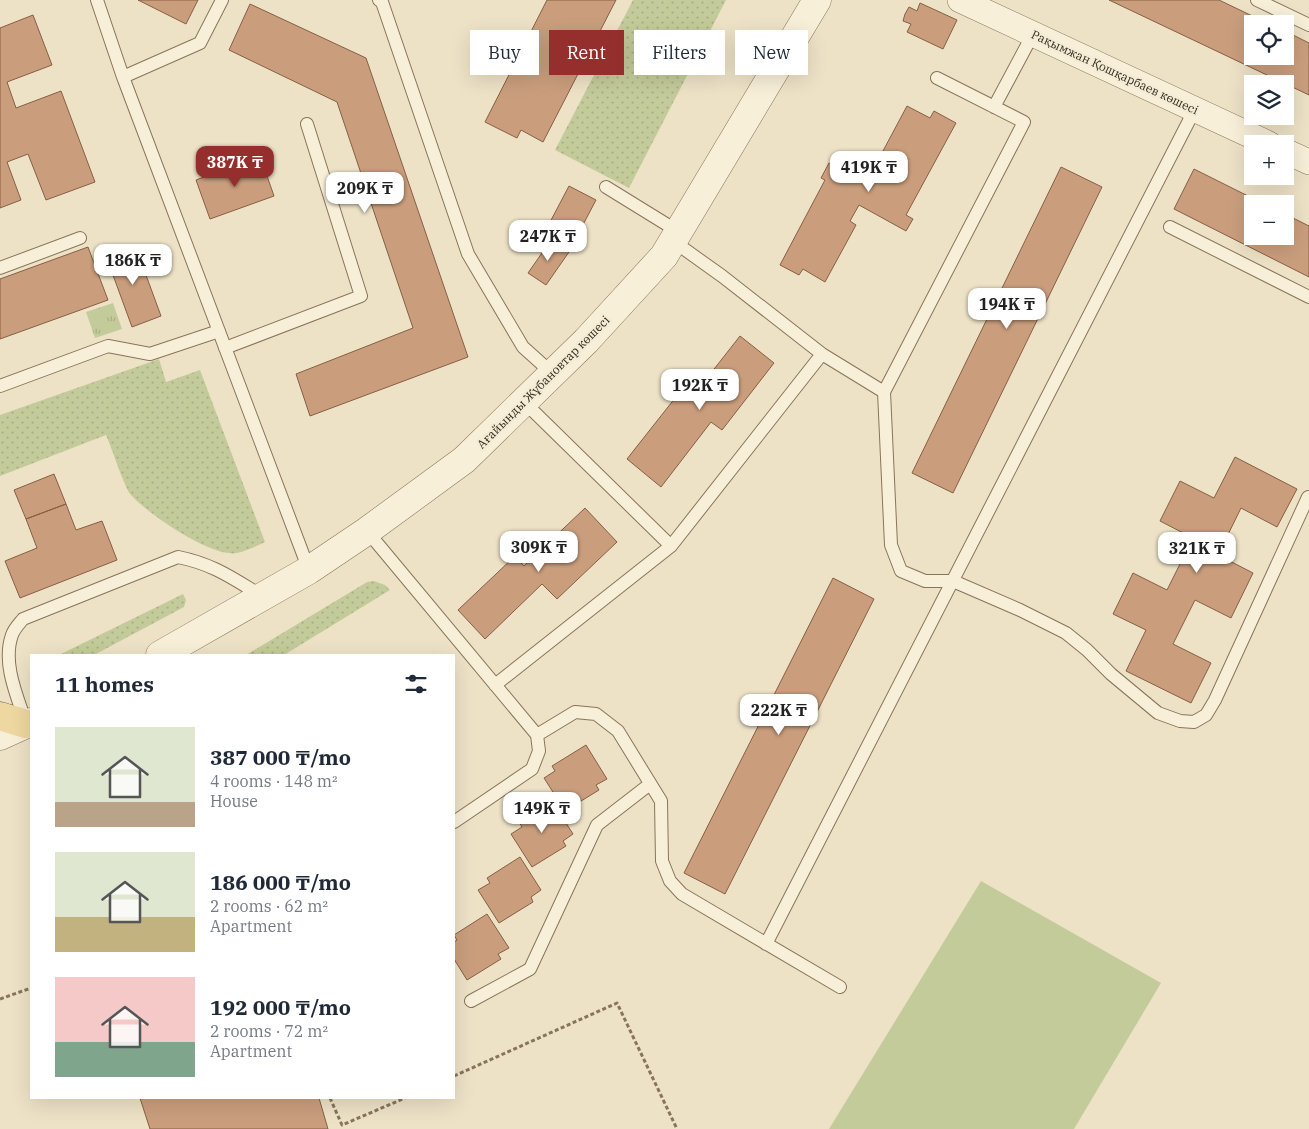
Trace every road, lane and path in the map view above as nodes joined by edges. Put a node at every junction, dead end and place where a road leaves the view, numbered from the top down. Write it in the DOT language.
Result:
graph roads {
  1 [pos="97,0"];
  2 [pos="222,0"];
  3 [pos="379,0"];
  4 [pos="817,0"];
  5 [pos="1257,0"];
  6 [pos="972,2"];
  7 [pos="1309,25"];
  8 [pos="1033,34"];
  9 [pos="123,78"];
  10 [pos="937,78"];
  11 [pos="994,107"];
  12 [pos="1195,109"];
  13 [pos="307,124"];
  14 [pos="1250,135"];
  15 [pos="1294,155"];
  16 [pos="1309,162"];
  17 [pos="606,187"];
  18 [pos="1170,227"];
  19 [pos="676,236"];
  20 [pos="80,238"];
  21 [pos="0,268"];
  22 [pos="1309,297"];
  23 [pos="219,331"];
  24 [pos="225,348"];
  25 [pos="822,354"];
  26 [pos="552,374"];
  27 [pos="0,386"];
  28 [pos="884,392"];
  29 [pos="524,402"];
  30 [pos="1308,497"];
  31 [pos="367,531"];
  32 [pos="671,546"];
  33 [pos="308,570"];
  34 [pos="953,581"];
  35 [pos="262,596"];
  36 [pos="162,654"];
  37 [pos="495,685"];
  38 [pos="0,716"];
  39 [pos="29,723"];
  40 [pos="537,735"];
  41 [pos="0,736"];
  42 [pos="650,784"];
  43 [pos="455,821"];
  44 [pos="766,944"];
  45 [pos="840,987"];
  46 [pos="30,988"];
  47 [pos="0,999"];
  48 [pos="471,1001"];
  49 [pos="455,1076"];
  50 [pos="330,1099"];
  51 [pos="403,1099"];
  52 [pos="343,1127"];
  53 [pos="677,1129"];
  1 -- 9 [label="lane"];
  2 -- 9 [label="lane"];
  3 -- 26 [label="lane"];
  4 -- 19 [label="street, Ағайынды Жұбановтар көшесі"];
  5 -- 7 [label="lane"];
  6 -- 8 [label="street, Рақымжан Қошқарбаев көшесі"];
  8 -- 11 [label="lane"];
  8 -- 12 [label="street, Рақымжан Қошқарбаев көшесі"];
  9 -- 23 [label="lane"];
  10 -- 11 [label="lane"];
  11 -- 28 [label="lane"];
  12 -- 14 [label="street, Рақымжан Қошқарбаев көшесі"];
  12 -- 34 [label="lane"];
  13 -- 24 [label="lane"];
  15 -- 16 [label="street"];
  17 -- 19 [label="lane"];
  18 -- 22 [label="lane"];
  19 -- 25 [label="lane"];
  19 -- 26 [label="street, Ағайынды Жұбановтар көшесі"];
  20 -- 21 [label="lane"];
  23 -- 24 [label="lane"];
  23 -- 27 [label="lane"];
  24 -- 33 [label="lane"];
  25 -- 28 [label="lane"];
  25 -- 32 [label="lane"];
  26 -- 29 [label="street, Ағайынды Жұбановтар көшесі"];
  28 -- 34 [label="lane"];
  29 -- 31 [label="street, Ағайынды Жұбановтар көшесі"];
  29 -- 32 [label="lane"];
  30 -- 34 [label="lane"];
  31 -- 33 [label="street, Ағайынды Жұбановтар көшесі"];
  31 -- 37 [label="lane"];
  32 -- 37 [label="lane"];
  33 -- 35 [label="street, Ағайынды Жұбановтар көшесі"];
  34 -- 44 [label="lane"];
  35 -- 36 [label="street, Ағайынды Жұбановтар көшесі"];
  35 -- 39 [label="lane"];
  37 -- 40 [label="lane"];
  38 -- 39 [label="main road"];
  39 -- 41 [label="street"];
  40 -- 42 [label="lane"];
  40 -- 43 [label="lane"];
  42 -- 44 [label="lane"];
  42 -- 48 [label="lane"];
  44 -- 45 [label="lane"];
  46 -- 47 [label="path"];
  49 -- 53 [label="path"];
  50 -- 52 [label="path"];
  51 -- 52 [label="path"];
}
